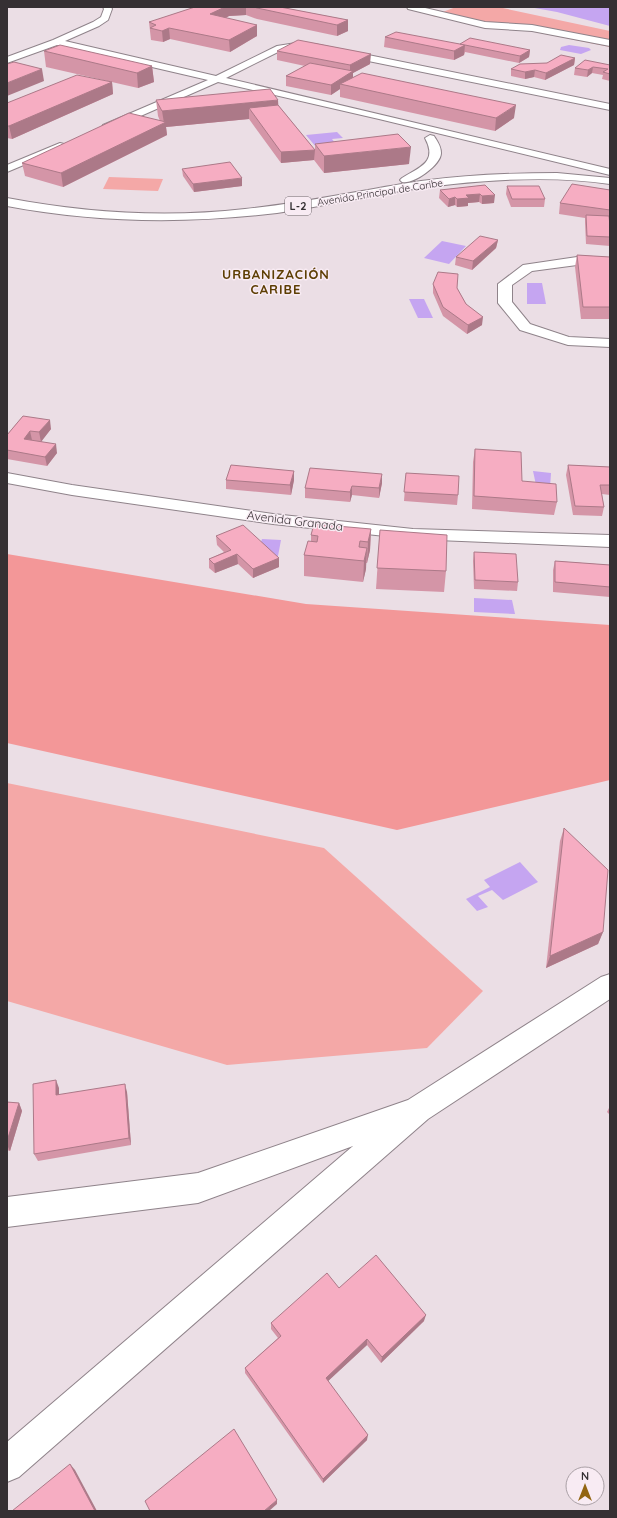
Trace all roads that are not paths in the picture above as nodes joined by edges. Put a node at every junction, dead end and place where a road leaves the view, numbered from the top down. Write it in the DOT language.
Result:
graph roads {
  1 [pos="107,7"];
  2 [pos="411,7"];
  3 [pos="56,42"];
  4 [pos="610,43"];
  5 [pos="44,47"];
  6 [pos="7,60"];
  7 [pos="216,80"];
  8 [pos="203,86"];
  9 [pos="610,107"];
  10 [pos="94,132"];
  11 [pos="430,138"];
  12 [pos="72,141"];
  13 [pos="7,169"];
  14 [pos="556,169"];
  15 [pos="610,173"];
  16 [pos="588,177"];
  17 [pos="406,180"];
  18 [pos="610,181"];
  19 [pos="7,194"];
  20 [pos="7,202"];
  21 [pos="610,264"];
  22 [pos="610,343"];
  23 [pos="7,478"];
  24 [pos="610,541"];
  25 [pos="610,985"];
  26 [pos="418,1109"];
  27 [pos="7,1212"];
  28 [pos="7,1465"];
  1 -- 3 [label="street"];
  2 -- 4 [label="street"];
  3 -- 5 [label="street"];
  3 -- 7 [label="street"];
  5 -- 6 [label="street"];
  5 -- 8 [label="street"];
  7 -- 8 [label="street"];
  7 -- 9 [label="street"];
  7 -- 15 [label="street"];
  8 -- 10 [label="street"];
  8 -- 11 [label="street"];
  11 -- 14 [label="street"];
  11 -- 17 [label="street"];
  12 -- 13 [label="street"];
  14 -- 15 [label="street, Avenida Principal de Caribe / L-2"];
  14 -- 16 [label="street"];
  14 -- 17 [label="street, Avenida Principal de Caribe / L-2"];
  16 -- 18 [label="street, Avenida Principal de Caribe / L-2"];
  16 -- 20 [label="street, Avenida Principal de Caribe / L-2"];
  17 -- 19 [label="street, Avenida Principal de Caribe / L-2"];
  21 -- 22 [label="street"];
  23 -- 24 [label="street, Avenida Granada"];
  25 -- 26 [label="street"];
  26 -- 27 [label="street"];
  26 -- 28 [label="street"];
}
